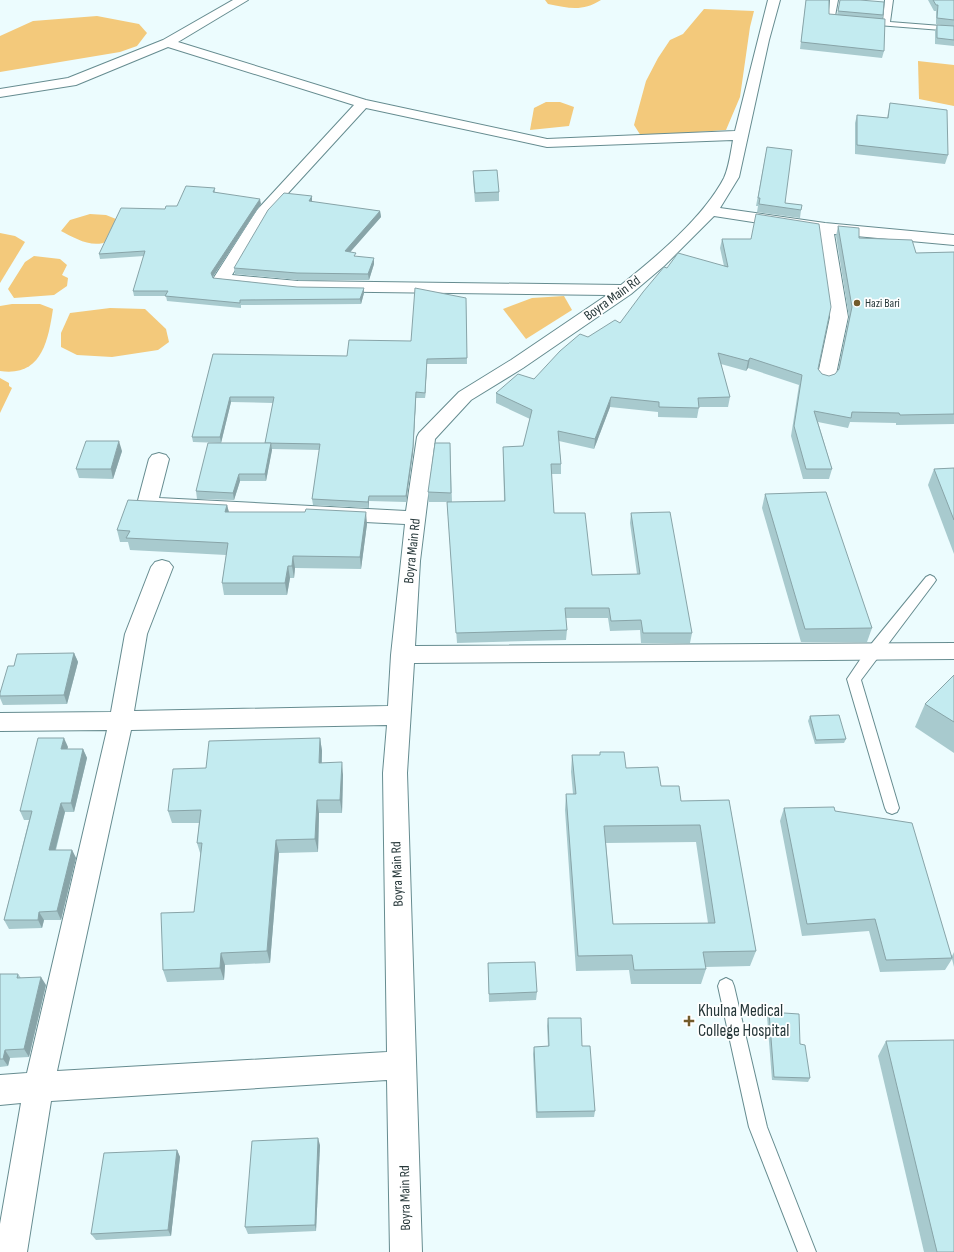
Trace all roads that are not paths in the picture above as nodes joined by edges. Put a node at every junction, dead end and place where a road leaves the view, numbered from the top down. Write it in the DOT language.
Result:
graph roads {
  1 [pos="242,0"];
  2 [pos="774,0"];
  3 [pos="834,0"];
  4 [pos="889,0"];
  5 [pos="886,24"];
  6 [pos="954,29"];
  7 [pos="167,43"];
  8 [pos="0,93"];
  9 [pos="363,103"];
  10 [pos="742,135"];
  11 [pos="710,211"];
  12 [pos="825,228"];
  13 [pos="954,240"];
  14 [pos="625,290"];
  15 [pos="826,380"];
  16 [pos="159,459"];
  17 [pos="416,518"];
  18 [pos="162,567"];
  19 [pos="930,580"];
  20 [pos="954,651"];
  21 [pos="873,652"];
  22 [pos="402,655"];
  23 [pos="398,715"];
  24 [pos="0,722"];
  25 [pos="121,722"];
  26 [pos="892,808"];
  27 [pos="726,986"];
  28 [pos="402,1065"];
  29 [pos="39,1087"];
  30 [pos="0,1090"];
  31 [pos="11,1252"];
  32 [pos="406,1252"];
  33 [pos="806,1252"];
  1 -- 7 [label="street"];
  2 -- 10 [label="street, Boyra Main Rd"];
  3 -- 5 [label="lane"];
  4 -- 5 [label="lane"];
  5 -- 6 [label="lane"];
  7 -- 8 [label="street"];
  7 -- 9 [label="street"];
  9 -- 10 [label="street"];
  9 -- 14 [label="street"];
  10 -- 11 [label="street, Boyra Main Rd"];
  11 -- 12 [label="street"];
  11 -- 14 [label="street, Boyra Main Rd"];
  12 -- 13 [label="street"];
  12 -- 15 [label="street"];
  14 -- 17 [label="street, Boyra Main Rd"];
  16 -- 17 [label="street"];
  17 -- 22 [label="street, Boyra Main Rd"];
  18 -- 25 [label="street"];
  19 -- 21 [label="lane"];
  20 -- 21 [label="street"];
  21 -- 22 [label="street"];
  21 -- 26 [label="lane"];
  22 -- 23 [label="street, Boyra Main Rd"];
  23 -- 25 [label="street"];
  23 -- 28 [label="street, Boyra Main Rd"];
  24 -- 25 [label="street"];
  25 -- 29 [label="street"];
  27 -- 33 [label="lane"];
  28 -- 29 [label="street"];
  28 -- 32 [label="street, Boyra Main Rd"];
  29 -- 30 [label="street"];
  29 -- 31 [label="street"];
}
